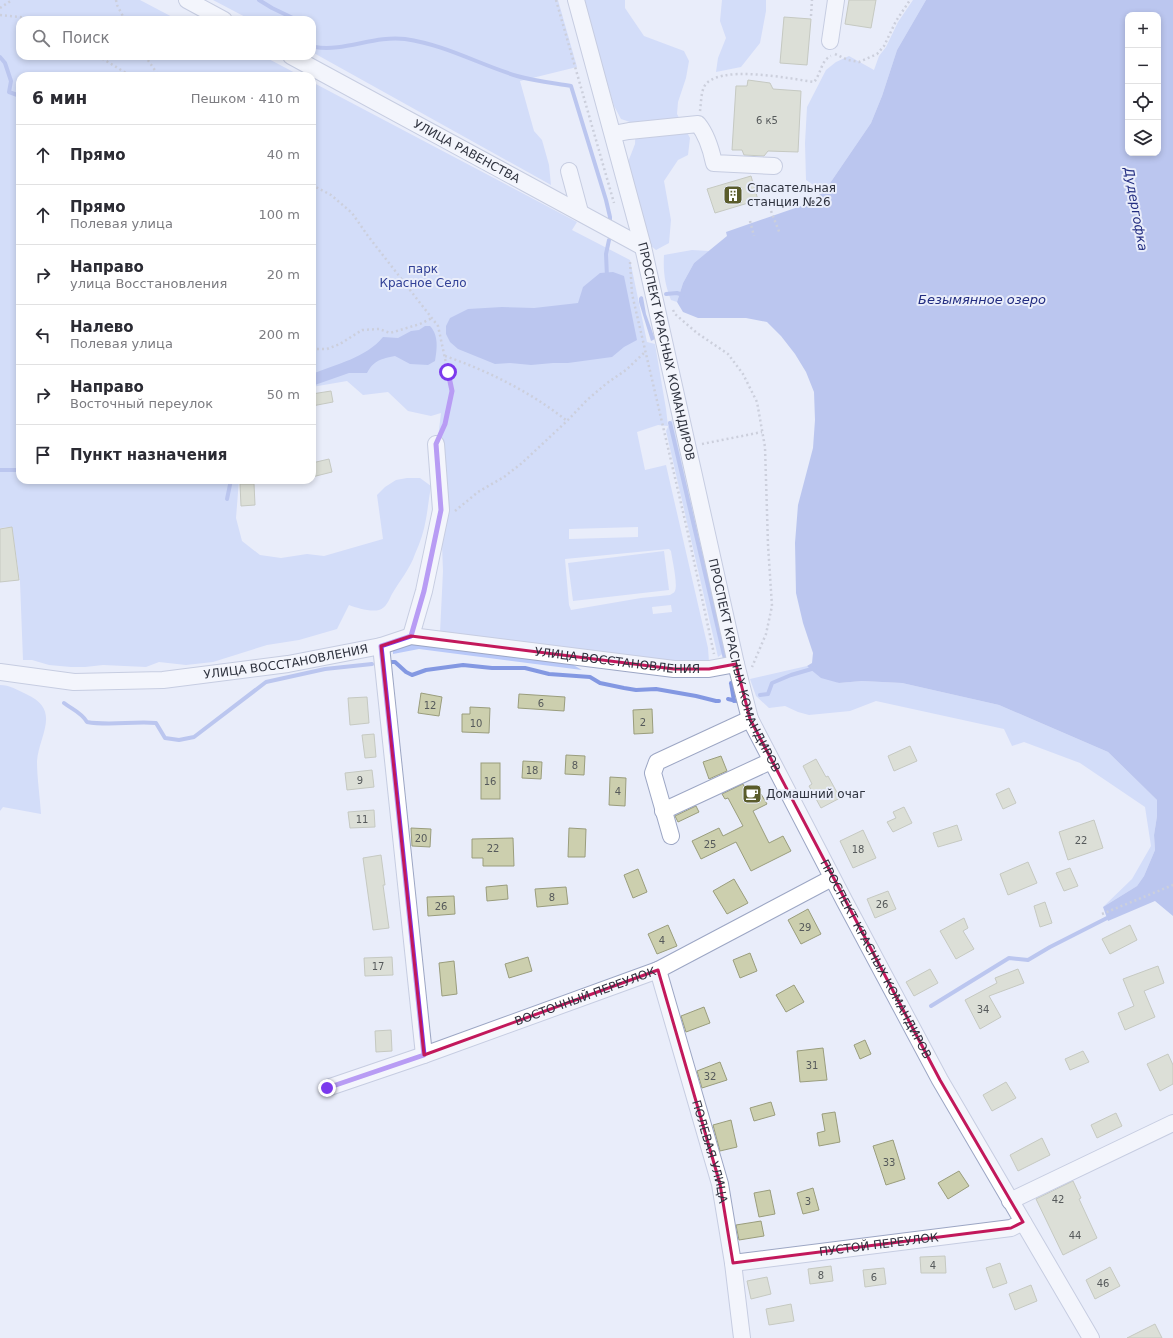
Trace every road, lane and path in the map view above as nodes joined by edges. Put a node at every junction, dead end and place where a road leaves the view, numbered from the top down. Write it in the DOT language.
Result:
graph roads {
  1 [pos="12,0"];
  2 [pos="116,0"];
  3 [pos="187,0"];
  4 [pos="556,0"];
  5 [pos="576,0"];
  6 [pos="812,0"];
  7 [pos="836,0"];
  8 [pos="910,0"];
  9 [pos="0,8"];
  10 [pos="0,15"];
  11 [pos="124,16"];
  12 [pos="217,16"];
  13 [pos="811,16"];
  14 [pos="16,17"];
  15 [pos="833,48"];
  16 [pos="105,60"];
  17 [pos="148,60"];
  18 [pos="298,60"];
  19 [pos="124,72"];
  20 [pos="155,72"];
  21 [pos="698,124"];
  22 [pos="613,134"];
  23 [pos="774,166"];
  24 [pos="569,171"];
  25 [pos="316,187"];
  26 [pos="615,206"];
  27 [pos="771,211"];
  28 [pos="580,212"];
  29 [pos="750,221"];
  30 [pos="780,234"];
  31 [pos="754,236"];
  32 [pos="643,247"];
  33 [pos="630,259"];
  34 [pos="675,314"];
  35 [pos="432,318"];
  36 [pos="316,348"];
  37 [pos="645,352"];
  38 [pos="444,356"];
  39 [pos="567,421"];
  40 [pos="762,432"];
  41 [pos="436,444"];
  42 [pos="699,444"];
  43 [pos="674,455"];
  44 [pos="669,456"];
  45 [pos="438,523"];
  46 [pos="411,636"];
  47 [pos="381,646"];
  48 [pos="714,657"];
  49 [pos="743,668"];
  50 [pos="0,672"];
  51 [pos="750,719"];
  52 [pos="771,761"];
  53 [pos="663,811"];
  54 [pos="671,836"];
  55 [pos="832,878"];
  56 [pos="1173,886"];
  57 [pos="1102,914"];
  58 [pos="658,970"];
  59 [pos="424,1055"];
  60 [pos="327,1088"];
  61 [pos="1173,1123"];
  62 [pos="1010,1201"];
  63 [pos="1023,1222"];
  64 [pos="733,1263"];
  65 [pos="742,1338"];
  66 [pos="1091,1338"];
  1 -- 9 [label="path"];
  2 -- 11 [label="path"];
  3 -- 12 [label="street"];
  4 -- 26 [label="path"];
  5 -- 22 [label="street, ПРОСПЕКТ КРАСНЫХ КОМАНДИРОВ"];
  6 -- 13 [label="path"];
  7 -- 15 [label="street"];
  8 -- 15 [label="path"];
  10 -- 14 [label="path"];
  15 -- 21 [label="path"];
  16 -- 19 [label="path"];
  17 -- 20 [label="path"];
  18 -- 28 [label="street, УЛИЦА РАВЕНСТВА"];
  21 -- 22 [label="street"];
  21 -- 23 [label="street"];
  22 -- 32 [label="street, ПРОСПЕКТ КРАСНЫХ КОМАНДИРОВ"];
  24 -- 28 [label="street"];
  25 -- 35 [label="path"];
  27 -- 30 [label="path"];
  28 -- 32 [label="street, УЛИЦА РАВЕНСТВА"];
  29 -- 31 [label="path"];
  32 -- 49 [label="street, ПРОСПЕКТ КРАСНЫХ КОМАНДИРОВ"];
  33 -- 37 [label="path"];
  34 -- 40 [label="path"];
  35 -- 36 [label="path"];
  35 -- 38 [label="path"];
  37 -- 39 [label="path"];
  37 -- 44 [label="path"];
  38 -- 39 [label="path"];
  38 -- 41 [label="path"];
  39 -- 45 [label="path"];
  40 -- 42 [label="path"];
  40 -- 49 [label="path"];
  41 -- 45 [label="street"];
  43 -- 44 [label="path"];
  44 -- 48 [label="path"];
  45 -- 46 [label="street"];
  46 -- 47 [label="street, УЛИЦА ВОССТАНОВЛЕНИЯ"];
  46 -- 49 [label="street, УЛИЦА ВОССТАНОВЛЕНИЯ"];
  47 -- 50 [label="street, УЛИЦА ВОССТАНОВЛЕНИЯ"];
  47 -- 59 [label="street"];
  49 -- 51 [label="street, ПРОСПЕКТ КРАСНЫХ КОМАНДИРОВ"];
  51 -- 52 [label="street, ПРОСПЕКТ КРАСНЫХ КОМАНДИРОВ"];
  51 -- 53 [label="street"];
  52 -- 53 [label="street"];
  52 -- 55 [label="street, ПРОСПЕКТ КРАСНЫХ КОМАНДИРОВ"];
  53 -- 54 [label="street"];
  55 -- 58 [label="street, ВОСТОЧНЫЙ ПЕРЕУЛОК"];
  55 -- 62 [label="street, ПРОСПЕКТ КРАСНЫХ КОМАНДИРОВ"];
  56 -- 57 [label="path"];
  58 -- 59 [label="street, ВОСТОЧНЫЙ ПЕРЕУЛОК"];
  58 -- 64 [label="street, ПОЛЕВАЯ УЛИЦА"];
  59 -- 60 [label="street, ВОСТОЧНЫЙ ПЕРЕУЛОК"];
  61 -- 62 [label="street"];
  62 -- 63 [label="street, ПРОСПЕКТ КРАСНЫХ КОМАНДИРОВ"];
  63 -- 64 [label="street, ПУСТОЙ ПЕРЕУЛОК"];
  63 -- 66 [label="street, ПРОСПЕКТ КРАСНЫХ КОМАНДИРОВ"];
  64 -- 65 [label="street, ПОЛЕВАЯ УЛИЦА"];
}
